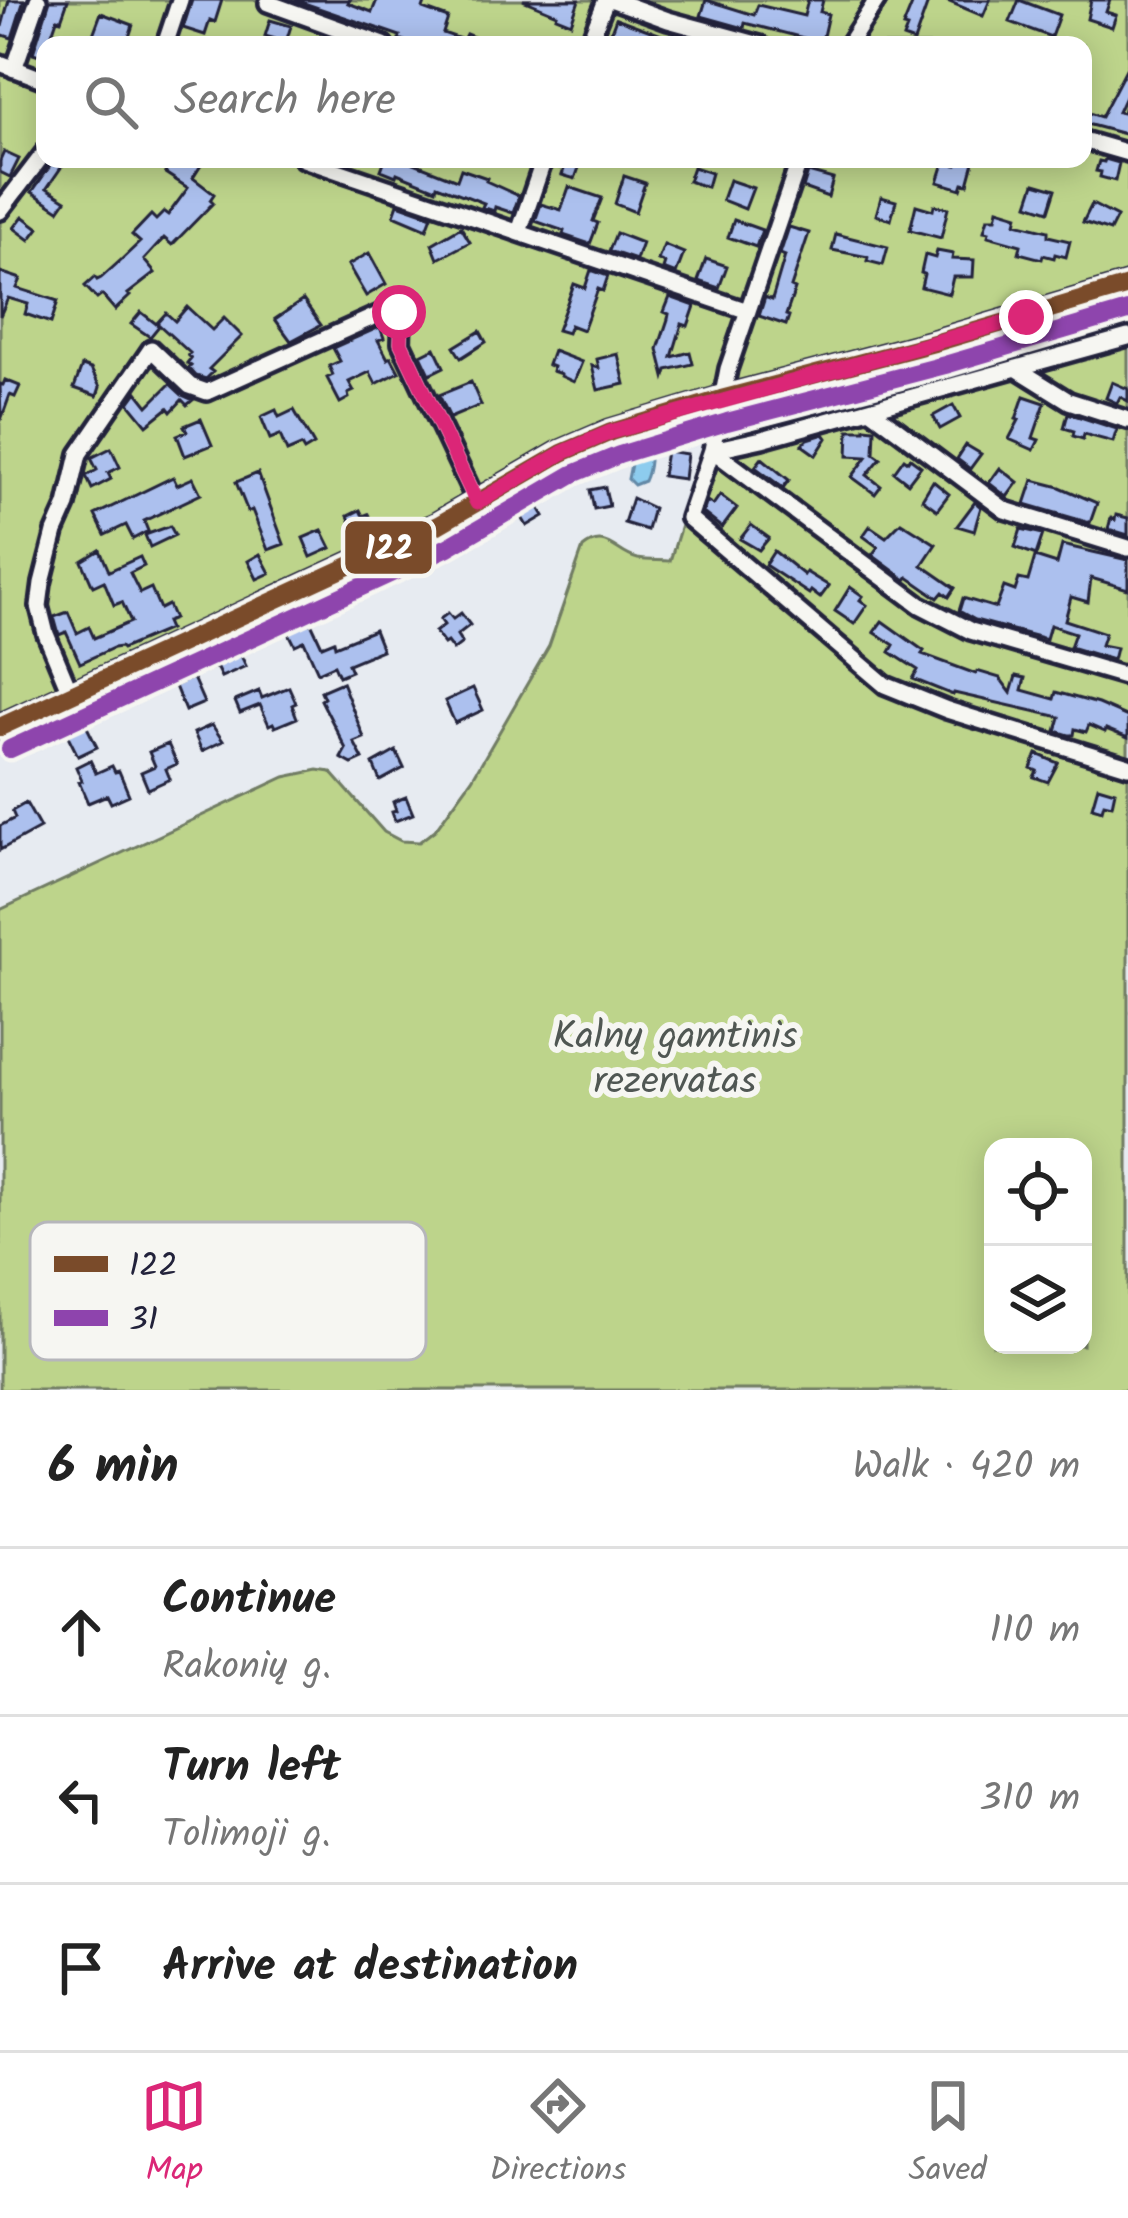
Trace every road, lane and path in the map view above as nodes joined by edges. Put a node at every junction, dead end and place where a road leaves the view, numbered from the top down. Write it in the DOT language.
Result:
graph roads {
  1 [pos="38,0"];
  2 [pos="180,0"];
  3 [pos="609,0"];
  4 [pos="877,0"];
  5 [pos="268,3"];
  6 [pos="168,36"];
  7 [pos="359,36"];
  8 [pos="592,36"];
  9 [pos="727,36"];
  10 [pos="854,36"];
  11 [pos="7,66"];
  12 [pos="36,77"];
  13 [pos="1092,143"];
  14 [pos="1128,153"];
  15 [pos="36,164"];
  16 [pos="330,168"];
  17 [pos="541,168"];
  18 [pos="797,168"];
  19 [pos="0,212"];
  20 [pos="519,232"];
  21 [pos="1128,286"];
  22 [pos="748,311"];
  23 [pos="1128,337"];
  24 [pos="1016,368"];
  25 [pos="721,399"];
  26 [pos="869,410"];
  27 [pos="1128,420"];
  28 [pos="712,450"];
  29 [pos="477,503"];
  30 [pos="1128,548"];
  31 [pos="1128,677"];
  32 [pos="70,694"];
  33 [pos="0,727"];
  34 [pos="1128,766"];
  1 -- 11 [label="street"];
  2 -- 6 [label="street"];
  3 -- 8 [label="street"];
  3 -- 9 [label="street"];
  4 -- 10 [label="street"];
  5 -- 7 [label="street"];
  11 -- 12 [label="street"];
  13 -- 14 [label="street"];
  15 -- 19 [label="street"];
  16 -- 20 [label="street"];
  17 -- 20 [label="street"];
  18 -- 22 [label="street"];
  20 -- 22 [label="street"];
  21 -- 25 [label="street"];
  22 -- 25 [label="street"];
  23 -- 24 [label="street"];
  24 -- 26 [label="street"];
  24 -- 27 [label="street"];
  25 -- 28 [label="street"];
  25 -- 29 [label="street"];
  26 -- 28 [label="street"];
  26 -- 30 [label="street"];
  28 -- 31 [label="street"];
  28 -- 34 [label="street"];
  29 -- 32 [label="street"];
  29 -- 32 [label="street"];
  32 -- 33 [label="street"];
}
